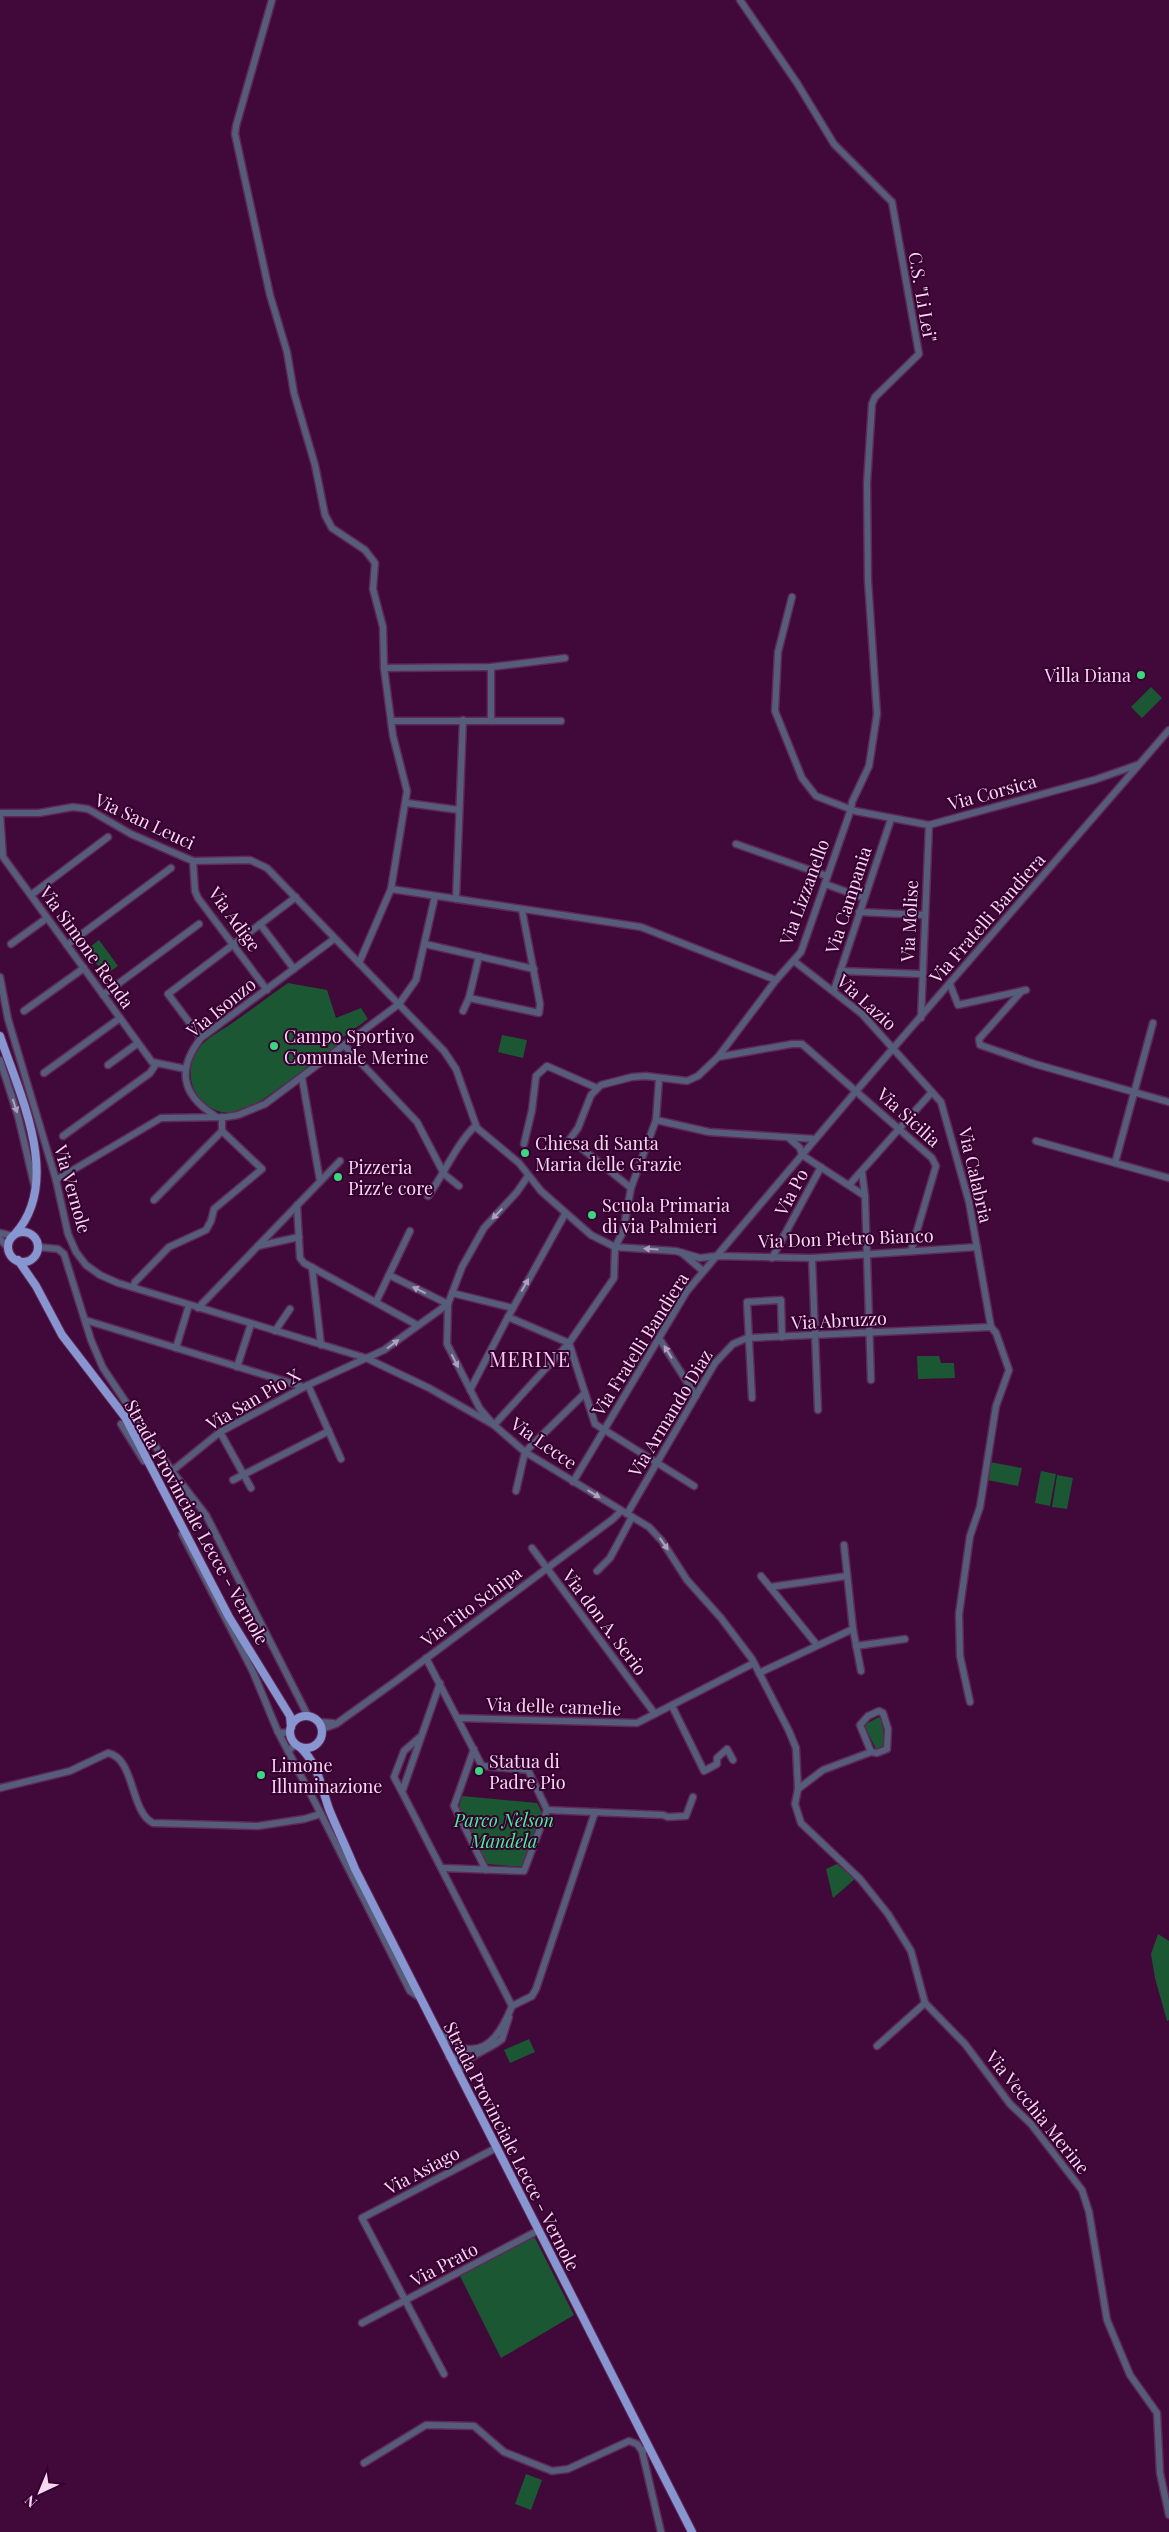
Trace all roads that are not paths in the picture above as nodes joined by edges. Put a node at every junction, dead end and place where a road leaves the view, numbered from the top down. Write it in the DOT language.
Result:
graph roads {
  1 [pos="272,0"];
  2 [pos="740,0"];
  3 [pos="792,598"];
  4 [pos="565,658"];
  5 [pos="491,667"];
  6 [pos="384,668"];
  7 [pos="463,720"];
  8 [pos="391,721"];
  9 [pos="491,721"];
  10 [pos="561,721"];
  11 [pos="1169,730"];
  12 [pos="1138,765"];
  13 [pos="407,803"];
  14 [pos="459,810"];
  15 [pos="851,810"];
  16 [pos="0,813"];
  17 [pos="891,818"];
  18 [pos="929,825"];
  19 [pos="108,837"];
  20 [pos="736,844"];
  21 [pos="193,861"];
  22 [pos="171,868"];
  23 [pos="828,876"];
  24 [pos="825,884"];
  25 [pos="391,889"];
  26 [pos="31,895"];
  27 [pos="435,896"];
  28 [pos="296,898"];
  29 [pos="864,898"];
  30 [pos="456,899"];
  31 [pos="522,910"];
  32 [pos="859,912"];
  33 [pos="924,915"];
  34 [pos="47,918"];
  35 [pos="199,924"];
  36 [pos="260,924"];
  37 [pos="334,939"];
  38 [pos="11,944"];
  39 [pos="233,944"];
  40 [pos="424,944"];
  41 [pos="67,945"];
  42 [pos="479,956"];
  43 [pos="794,961"];
  44 [pos="358,962"];
  45 [pos="84,968"];
  46 [pos="294,969"];
  47 [pos="534,969"];
  48 [pos="840,971"];
  49 [pos="922,974"];
  50 [pos="0,977"];
  51 [pos="776,980"];
  52 [pos="950,984"];
  53 [pos="267,990"];
  54 [pos="834,990"];
  55 [pos="103,995"];
  56 [pos="468,998"];
  57 [pos="399,1004"];
  58 [pos="24,1011"];
  59 [pos="463,1011"];
  60 [pos="120,1018"];
  61 [pos="921,1018"];
  62 [pos="1153,1022"];
  63 [pos="0,1036"];
  64 [pos="202,1038"];
  65 [pos="138,1043"];
  66 [pos="345,1046"];
  67 [pos="894,1048"];
  68 [pos="718,1057"];
  69 [pos="0,1060"];
  70 [pos="156,1064"];
  71 [pos="108,1065"];
  72 [pos="186,1069"];
  73 [pos="44,1074"];
  74 [pos="302,1078"];
  75 [pos="659,1079"];
  76 [pos="597,1088"];
  77 [pos="857,1090"];
  78 [pos="932,1092"];
  79 [pos="1136,1092"];
  80 [pos="1169,1102"];
  81 [pos="220,1116"];
  82 [pos="656,1120"];
  83 [pos="475,1126"];
  84 [pos="900,1128"];
  85 [pos="222,1131"];
  86 [pos="63,1136"];
  87 [pos="787,1138"];
  88 [pos="815,1139"];
  89 [pos="1036,1141"];
  90 [pos="524,1144"];
  91 [pos="802,1155"];
  92 [pos="340,1161"];
  93 [pos="1115,1163"];
  94 [pos="821,1167"];
  95 [pos="862,1172"];
  96 [pos="444,1174"];
  97 [pos="528,1176"];
  98 [pos="1169,1178"];
  99 [pos="56,1180"];
  100 [pos="320,1181"];
  101 [pos="849,1185"];
  102 [pos="459,1186"];
  103 [pos="631,1188"];
  104 [pos="36,1190"];
  105 [pos="428,1196"];
  106 [pos="865,1196"];
  107 [pos="154,1200"];
  108 [pos="297,1205"];
  109 [pos="31,1209"];
  110 [pos="565,1214"];
  111 [pos="410,1231"];
  112 [pos="0,1233"];
  113 [pos="14,1235"];
  114 [pos="33,1236"];
  115 [pos="299,1237"];
  116 [pos="0,1239"];
  117 [pos="256,1246"];
  118 [pos="38,1247"];
  119 [pos="615,1247"];
  120 [pos="977,1247"];
  121 [pos="9,1250"];
  122 [pos="911,1251"];
  123 [pos="682,1252"];
  124 [pos="868,1254"];
  125 [pos="716,1256"];
  126 [pos="33,1258"];
  127 [pos="772,1258"];
  128 [pos="812,1258"];
  129 [pos="18,1260"];
  130 [pos="312,1267"];
  131 [pos="703,1272"];
  132 [pos="389,1275"];
  133 [pos="36,1286"];
  134 [pos="133,1287"];
  135 [pos="452,1293"];
  136 [pos="376,1302"];
  137 [pos="448,1304"];
  138 [pos="189,1305"];
  139 [pos="198,1308"];
  140 [pos="290,1308"];
  141 [pos="513,1308"];
  142 [pos="508,1317"];
  143 [pos="85,1320"];
  144 [pos="251,1324"];
  145 [pos="417,1325"];
  146 [pos="991,1327"];
  147 [pos="275,1331"];
  148 [pos="871,1333"];
  149 [pos="815,1336"];
  150 [pos="782,1337"];
  151 [pos="659,1338"];
  152 [pos="749,1338"];
  153 [pos="568,1343"];
  154 [pos="321,1345"];
  155 [pos="176,1348"];
  156 [pos="368,1359"];
  157 [pos="237,1367"];
  158 [pos="871,1380"];
  159 [pos="306,1386"];
  160 [pos="470,1390"];
  161 [pos="585,1393"];
  162 [pos="696,1396"];
  163 [pos="752,1398"];
  164 [pos="818,1410"];
  165 [pos="121,1424"];
  166 [pos="494,1425"];
  167 [pos="604,1430"];
  168 [pos="329,1431"];
  169 [pos="220,1432"];
  170 [pos="525,1452"];
  171 [pos="341,1459"];
  172 [pos="657,1463"];
  173 [pos="172,1471"];
  174 [pos="244,1475"];
  175 [pos="233,1480"];
  176 [pos="573,1482"];
  177 [pos="694,1486"];
  178 [pos="251,1488"];
  179 [pos="516,1491"];
  180 [pos="627,1514"];
  181 [pos="844,1545"];
  182 [pos="532,1548"];
  183 [pos="546,1569"];
  184 [pos="597,1571"];
  185 [pos="761,1576"];
  186 [pos="847,1576"];
  187 [pos="770,1587"];
  188 [pos="853,1628"];
  189 [pos="905,1640"];
  190 [pos="817,1645"];
  191 [pos="856,1646"];
  192 [pos="426,1658"];
  193 [pos="754,1663"];
  194 [pos="861,1671"];
  195 [pos="759,1674"];
  196 [pos="440,1683"];
  197 [pos="280,1700"];
  198 [pos="970,1702"];
  199 [pos="672,1706"];
  200 [pos="655,1714"];
  201 [pos="304,1716"];
  202 [pos="459,1718"];
  203 [pos="321,1726"];
  204 [pos="290,1729"];
  205 [pos="278,1732"];
  206 [pos="421,1736"];
  207 [pos="316,1744"];
  208 [pos="298,1745"];
  209 [pos="474,1749"];
  210 [pos="288,1751"];
  211 [pos="871,1752"];
  212 [pos="733,1760"];
  213 [pos="317,1769"];
  214 [pos="0,1788"];
  215 [pos="798,1790"];
  216 [pos="402,1792"];
  217 [pos="693,1797"];
  218 [pos="547,1810"];
  219 [pos="595,1812"];
  220 [pos="321,1814"];
  221 [pos="442,1868"];
  222 [pos="486,1870"];
  223 [pos="419,1997"];
  224 [pos="925,2004"];
  225 [pos="512,2006"];
  226 [pos="509,2014"];
  227 [pos="436,2030"];
  228 [pos="877,2046"];
  229 [pos="462,2048"];
  230 [pos="449,2057"];
  231 [pos="468,2058"];
  232 [pos="458,2074"];
  233 [pos="496,2148"];
  234 [pos="539,2230"];
  235 [pos="406,2301"];
  236 [pos="362,2323"];
  237 [pos="444,2374"];
  238 [pos="645,2449"];
  239 [pos="364,2464"];
  240 [pos="1169,2515"];
  241 [pos="661,2532"];
  242 [pos="692,2532"];
  1 -- 6 [label="street"];
  2 -- 15 [label="street, C.S. \"Li Lei\""];
  3 -- 15 [label="street, Via Corsica"];
  4 -- 5 [label="street"];
  5 -- 6 [label="street"];
  5 -- 9 [label="street"];
  6 -- 8 [label="street"];
  7 -- 8 [label="street"];
  7 -- 9 [label="street"];
  7 -- 14 [label="street"];
  8 -- 13 [label="street"];
  9 -- 10 [label="street"];
  11 -- 12 [label="street, Via Fratelli Bandiera"];
  12 -- 18 [label="street, Via Corsica"];
  12 -- 52 [label="street, Via Fratelli Bandiera"];
  13 -- 14 [label="street"];
  13 -- 25 [label="street"];
  14 -- 30 [label="street"];
  15 -- 17 [label="street, Via Corsica"];
  15 -- 23 [label="street, Via Lizzanello"];
  16 -- 21 [label="street, Via San Leuci"];
  16 -- 26 [label="street, Via Simone Renda"];
  17 -- 18 [label="street, Via Corsica"];
  17 -- 29 [label="street, Via Campania"];
  18 -- 33 [label="street, Via Molise"];
  19 -- 26 [label="street"];
  20 -- 23 [label="street"];
  21 -- 28 [label="street, Via San Leuci"];
  21 -- 39 [label="street, Via Adige"];
  22 -- 41 [label="street"];
  23 -- 24 [label="street, Via Lizzanello"];
  24 -- 29 [label="street"];
  24 -- 43 [label="street, Via Lizzanello"];
  25 -- 27 [label="street"];
  25 -- 44 [label="street"];
  26 -- 34 [label="street, Via Simone Renda"];
  27 -- 30 [label="street"];
  27 -- 40 [label="street"];
  28 -- 36 [label="street"];
  28 -- 37 [label="street, Via San Leuci"];
  29 -- 32 [label="street, Via Campania"];
  30 -- 31 [label="street"];
  31 -- 47 [label="street"];
  31 -- 51 [label="street"];
  32 -- 33 [label="street"];
  32 -- 48 [label="street, Via Campania"];
  33 -- 49 [label="street, Via Molise"];
  34 -- 38 [label="street"];
  34 -- 41 [label="street, Via Simone Renda"];
  35 -- 55 [label="street"];
  36 -- 39 [label="street"];
  36 -- 46 [label="street"];
  37 -- 44 [label="street, Via San Leuci"];
  37 -- 46 [label="street, Via Isonzo"];
  39 -- 53 [label="street, Via Adige"];
  39 -- 64 [label="street"];
  40 -- 42 [label="street"];
  40 -- 57 [label="street"];
  41 -- 45 [label="street, Via Simone Renda"];
  42 -- 47 [label="street"];
  42 -- 56 [label="street"];
  43 -- 51 [label="street, Via Lizzanello"];
  43 -- 54 [label="street, Via Lazio"];
  44 -- 57 [label="street, Via San Leuci"];
  45 -- 55 [label="street, Via Simone Renda"];
  45 -- 58 [label="street"];
  46 -- 53 [label="street, Via Isonzo"];
  47 -- 56 [label="street"];
  48 -- 49 [label="street"];
  48 -- 54 [label="street, Via Campania"];
  49 -- 61 [label="street, Via Molise"];
  50 -- 99 [label="street, Via Vernole"];
  51 -- 68 [label="street, Via Lizzanello"];
  52 -- 61 [label="street, Via Fratelli Bandiera"];
  52 -- 79 [label="street"];
  53 -- 64 [label="street, Via Isonzo"];
  54 -- 67 [label="street, Via Lazio"];
  55 -- 60 [label="street, Via Simone Renda"];
  56 -- 59 [label="street"];
  57 -- 66 [label="street"];
  57 -- 83 [label="street, Via San Leuci"];
  60 -- 65 [label="street, Via Simone Renda"];
  60 -- 73 [label="street"];
  61 -- 67 [label="street, Via Fratelli Bandiera"];
  62 -- 79 [label="street"];
  63 -- 104 [label="main road"];
  64 -- 72 [label="street, Via Isonzo"];
  65 -- 70 [label="street, Via Simone Renda"];
  65 -- 71 [label="street"];
  66 -- 74 [label="street"];
  66 -- 96 [label="street"];
  67 -- 77 [label="street, Via Fratelli Bandiera"];
  67 -- 78 [label="street, Via Calabria"];
  68 -- 75 [label="street, Via Lizzanello"];
  68 -- 77 [label="street, Via Sicilia"];
  69 -- 104 [label="street, one-way"];
  70 -- 72 [label="street"];
  70 -- 86 [label="street"];
  72 -- 81 [label="street"];
  74 -- 81 [label="street"];
  74 -- 100 [label="street"];
  75 -- 76 [label="street, Via Lizzanello"];
  75 -- 82 [label="street"];
  76 -- 90 [label="street"];
  76 -- 103 [label="street"];
  77 -- 84 [label="street, Via Sicilia"];
  77 -- 88 [label="street, Via Fratelli Bandiera"];
  78 -- 84 [label="street"];
  78 -- 120 [label="street, Via Calabria"];
  79 -- 80 [label="street"];
  79 -- 93 [label="street"];
  81 -- 85 [label="street"];
  81 -- 99 [label="street"];
  82 -- 87 [label="street"];
  82 -- 103 [label="street"];
  83 -- 96 [label="street"];
  83 -- 97 [label="street"];
  84 -- 95 [label="street"];
  84 -- 122 [label="street, Via Sicilia"];
  85 -- 107 [label="street"];
  85 -- 134 [label="street"];
  87 -- 88 [label="street"];
  87 -- 91 [label="street"];
  88 -- 91 [label="street, Via Fratelli Bandiera"];
  89 -- 93 [label="street"];
  91 -- 94 [label="street"];
  91 -- 125 [label="street, Via Fratelli Bandiera"];
  92 -- 100 [label="street"];
  93 -- 98 [label="street"];
  94 -- 101 [label="street"];
  94 -- 127 [label="street, Via Po"];
  95 -- 101 [label="street"];
  95 -- 106 [label="street"];
  96 -- 102 [label="street"];
  96 -- 105 [label="street"];
  97 -- 110 [label="street"];
  97 -- 135 [label="street, Via Lecce, one-way"];
  99 -- 134 [label="street, Via Vernole"];
  100 -- 108 [label="street"];
  101 -- 106 [label="street"];
  103 -- 119 [label="street"];
  104 -- 109 [label="main road"];
  106 -- 124 [label="street"];
  108 -- 115 [label="street"];
  108 -- 117 [label="street"];
  109 -- 113 [label="main road"];
  109 -- 114 [label="main road"];
  110 -- 119 [label="street"];
  141 -- 110 [label="street, one-way"];
  111 -- 132 [label="street"];
  112 -- 113 [label="street"];
  113 -- 114 [label="main road"];
  113 -- 121 [label="main road"];
  114 -- 118 [label="main road"];
  115 -- 117 [label="street"];
  115 -- 130 [label="street"];
  116 -- 121 [label="street"];
  117 -- 139 [label="street"];
  118 -- 126 [label="main road, Strada Provinciale Lecce - Vernole"];
  118 -- 143 [label="street"];
  123 -- 119 [label="street, Via Don Pietro Bianco, one-way"];
  119 -- 153 [label="street"];
  120 -- 122 [label="street, Via Don Pietro Bianco"];
  120 -- 146 [label="street, Via Calabria"];
  121 -- 129 [label="main road, Strada Provinciale Lecce - Vernole"];
  122 -- 124 [label="street, Via Don Pietro Bianco"];
  123 -- 125 [label="street, Via Don Pietro Bianco"];
  123 -- 131 [label="street"];
  124 -- 128 [label="street, Via Don Pietro Bianco"];
  124 -- 148 [label="street"];
  125 -- 127 [label="street, Via Don Pietro Bianco"];
  125 -- 131 [label="street, Via Fratelli Bandiera"];
  126 -- 129 [label="main road"];
  126 -- 133 [label="main road, Strada Provinciale Lecce - Vernole"];
  127 -- 128 [label="street, Via Don Pietro Bianco"];
  128 -- 149 [label="street"];
  129 -- 133 [label="main road, Strada Provinciale Lecce - Vernole"];
  130 -- 136 [label="street"];
  130 -- 154 [label="street"];
  131 -- 151 [label="street, Via Fratelli Bandiera"];
  132 -- 136 [label="street"];
  137 -- 132 [label="street, one-way"];
  133 -- 197 [label="main road, Strada Provinciale Lecce - Vernole"];
  134 -- 138 [label="street, Via Vernole"];
  135 -- 137 [label="street, Via Lecce"];
  135 -- 141 [label="street"];
  136 -- 145 [label="street"];
  137 -- 145 [label="street"];
  137 -- 160 [label="street, Via Lecce, one-way"];
  138 -- 139 [label="street, Via Vernole"];
  138 -- 155 [label="street"];
  139 -- 144 [label="street, Via Vernole"];
  140 -- 147 [label="street"];
  141 -- 142 [label="street"];
  142 -- 153 [label="street"];
  142 -- 160 [label="street"];
  143 -- 155 [label="street"];
  143 -- 173 [label="street"];
  144 -- 147 [label="street, Via Vernole"];
  144 -- 157 [label="street"];
  156 -- 145 [label="street, one-way"];
  146 -- 148 [label="street, Via Abruzzo"];
  146 -- 198 [label="street, Via Calabria"];
  147 -- 154 [label="street, Via Vernole"];
  148 -- 149 [label="street, Via Abruzzo"];
  148 -- 158 [label="street"];
  149 -- 150 [label="street, Via Abruzzo"];
  149 -- 164 [label="street"];
  150 -- 152 [label="street, Via Abruzzo"];
  150 -- 152 [label="street"];
  162 -- 151 [label="street, one-way"];
  151 -- 167 [label="street, Via Fratelli Bandiera"];
  152 -- 162 [label="street, Via Armando Diaz"];
  152 -- 163 [label="street"];
  153 -- 161 [label="street"];
  153 -- 166 [label="street"];
  154 -- 156 [label="street, Via Vernole"];
  155 -- 157 [label="street"];
  156 -- 159 [label="street, Via San Pio X"];
  156 -- 166 [label="street, Via Vernole"];
  157 -- 159 [label="street"];
  159 -- 168 [label="street"];
  159 -- 169 [label="street, Via San Pio X"];
  160 -- 166 [label="street, Via Lecce"];
  161 -- 167 [label="street"];
  161 -- 170 [label="street"];
  162 -- 172 [label="street, Via Armando Diaz"];
  165 -- 205 [label="street"];
  166 -- 170 [label="street, Via Lecce"];
  167 -- 172 [label="street"];
  167 -- 176 [label="street, Via Fratelli Bandiera"];
  168 -- 171 [label="street"];
  168 -- 174 [label="street"];
  169 -- 173 [label="street, Via San Pio X"];
  169 -- 174 [label="street"];
  170 -- 176 [label="street, Via Lecce"];
  170 -- 179 [label="street"];
  172 -- 177 [label="street"];
  172 -- 180 [label="street, Via Armando Diaz"];
  173 -- 201 [label="street"];
  174 -- 175 [label="street"];
  174 -- 178 [label="street"];
  176 -- 180 [label="street, Via Lecce, one-way"];
  180 -- 183 [label="street, Via Tito Schipa"];
  180 -- 184 [label="street, Via Armando Diaz"];
  180 -- 193 [label="street, Via Lecce, one-way"];
  181 -- 186 [label="street"];
  182 -- 183 [label="street, Via don A. Serio"];
  183 -- 192 [label="street, Via Tito Schipa"];
  183 -- 200 [label="street, Via don A. Serio"];
  185 -- 187 [label="street"];
  186 -- 187 [label="street"];
  186 -- 188 [label="street"];
  187 -- 190 [label="street"];
  188 -- 190 [label="street"];
  188 -- 191 [label="street"];
  189 -- 191 [label="street"];
  190 -- 195 [label="street"];
  191 -- 194 [label="street"];
  192 -- 196 [label="street"];
  192 -- 203 [label="street, Via Tito Schipa"];
  193 -- 195 [label="street, Via Lecce"];
  193 -- 199 [label="street, Via delle camelie"];
  195 -- 215 [label="street, Via Lecce"];
  196 -- 202 [label="street"];
  196 -- 206 [label="street"];
  197 -- 201 [label="main road, Strada Provinciale Lecce - Vernole"];
  197 -- 204 [label="main road, Strada Provinciale Lecce - Vernole"];
  199 -- 200 [label="street, Via delle camelie"];
  199 -- 212 [label="street"];
  200 -- 202 [label="street, Via delle camelie"];
  201 -- 203 [label="main road, Strada Provinciale Lecce - Vernole"];
  201 -- 204 [label="main road"];
  202 -- 209 [label="street"];
  203 -- 207 [label="main road, Strada Provinciale Lecce - Vernole"];
  204 -- 205 [label="street"];
  204 -- 208 [label="main road, Strada Provinciale Lecce - Vernole"];
  205 -- 210 [label="street"];
  206 -- 216 [label="street"];
  206 -- 216 [label="street"];
  207 -- 208 [label="main road"];
  207 -- 213 [label="main road, Strada Provinciale Lecce - Vernole"];
  208 -- 210 [label="street"];
  208 -- 213 [label="main road, Strada Provinciale Lecce - Vernole"];
  209 -- 218 [label="street"];
  209 -- 222 [label="street"];
  210 -- 220 [label="street"];
  211 -- 211 [label="street"];
  211 -- 215 [label="street"];
  213 -- 223 [label="main road, Strada Provinciale Lecce - Vernole"];
  214 -- 220 [label="street"];
  215 -- 224 [label="street, Via Lecce"];
  216 -- 221 [label="street"];
  217 -- 219 [label="street"];
  218 -- 219 [label="street"];
  218 -- 222 [label="street"];
  219 -- 225 [label="street"];
  220 -- 223 [label="street"];
  221 -- 222 [label="street"];
  221 -- 225 [label="street"];
  223 -- 227 [label="main road, Strada Provinciale Lecce - Vernole"];
  224 -- 228 [label="street"];
  224 -- 240 [label="street, Via Vecchia Merine"];
  225 -- 226 [label="street"];
  226 -- 229 [label="street"];
  226 -- 231 [label="street"];
  227 -- 229 [label="street"];
  227 -- 230 [label="main road, Strada Provinciale Lecce - Vernole"];
  229 -- 230 [label="street"];
  230 -- 231 [label="street"];
  230 -- 232 [label="main road, Strada Provinciale Lecce - Vernole"];
  231 -- 232 [label="street"];
  232 -- 233 [label="main road, Strada Provinciale Lecce - Vernole"];
  233 -- 234 [label="main road, Strada Provinciale Lecce - Vernole"];
  233 -- 235 [label="street, Via Asiago"];
  234 -- 235 [label="street, Via Prato"];
  234 -- 238 [label="main road, Strada Provinciale Lecce - Vernole"];
  235 -- 236 [label="street, Via Prato"];
  235 -- 237 [label="street"];
  238 -- 239 [label="street"];
  238 -- 241 [label="street"];
  238 -- 242 [label="main road, Strada Provinciale Lecce - Vernole"];
}
